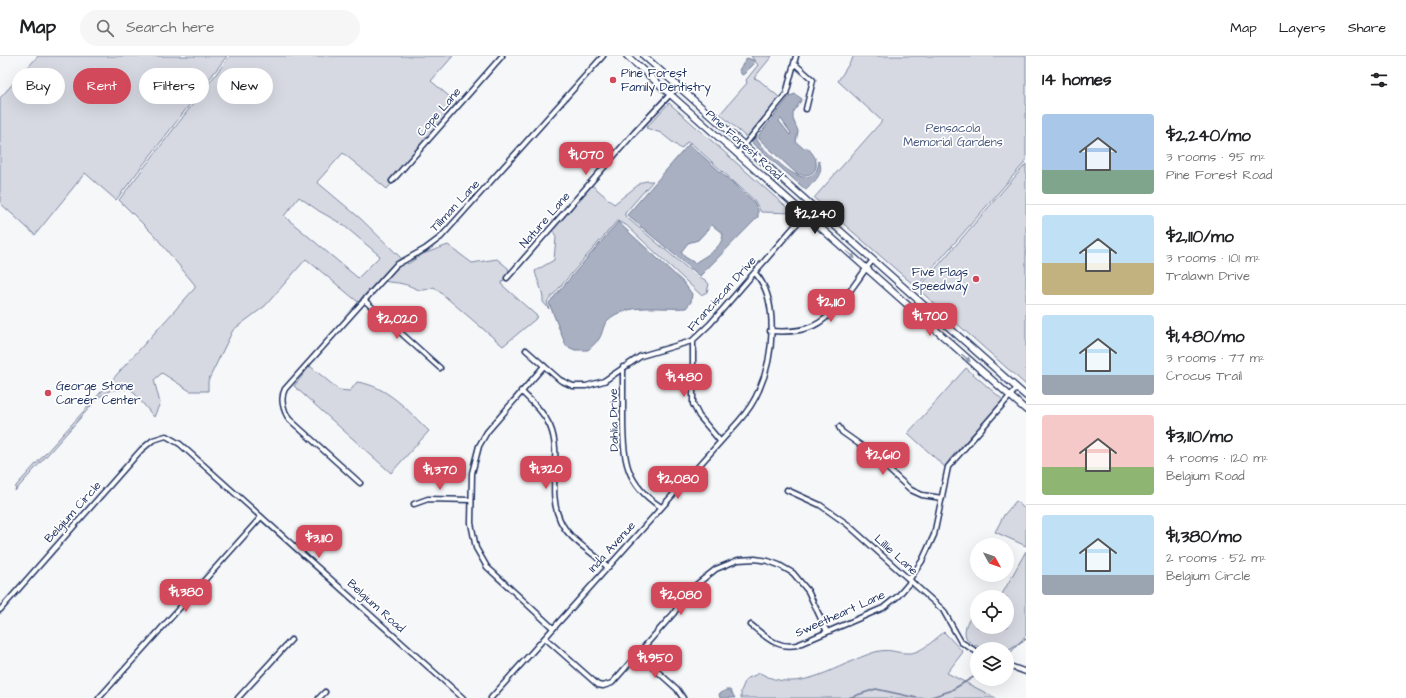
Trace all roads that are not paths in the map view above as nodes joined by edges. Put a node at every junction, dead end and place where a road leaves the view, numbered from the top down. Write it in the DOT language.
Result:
graph roads {
  1 [pos="502,56"];
  2 [pos="603,56"];
  3 [pos="627,56"];
  4 [pos="644,56"];
  5 [pos="796,56"];
  6 [pos="795,64"];
  7 [pos="678,86"];
  8 [pos="671,95"];
  9 [pos="806,109"];
  10 [pos="744,145"];
  11 [pos="737,154"];
  12 [pos="392,181"];
  13 [pos="812,206"];
  14 [pos="805,214"];
  15 [pos="873,260"];
  16 [pos="866,268"];
  17 [pos="755,273"];
  18 [pos="892,277"];
  19 [pos="507,278"];
  20 [pos="885,285"];
  21 [pos="364,300"];
  22 [pos="770,331"];
  23 [pos="962,340"];
  24 [pos="693,341"];
  25 [pos="955,348"];
  26 [pos="526,350"];
  27 [pos="544,366"];
  28 [pos="623,367"];
  29 [pos="440,368"];
  30 [pos="1017,388"];
  31 [pos="521,391"];
  32 [pos="1010,396"];
  33 [pos="1026,396"];
  34 [pos="1026,410"];
  35 [pos="839,427"];
  36 [pos="166,436"];
  37 [pos="720,441"];
  38 [pos="360,483"];
  39 [pos="787,490"];
  40 [pos="942,498"];
  41 [pos="471,500"];
  42 [pos="414,504"];
  43 [pos="661,507"];
  44 [pos="261,517"];
  45 [pos="607,567"];
  46 [pos="910,580"];
  47 [pos="0,610"];
  48 [pos="752,625"];
  49 [pos="554,628"];
  50 [pos="827,632"];
  51 [pos="545,638"];
  52 [pos="291,640"];
  53 [pos="970,648"];
  54 [pos="638,654"];
  55 [pos="1014,668"];
  56 [pos="1026,672"];
  57 [pos="325,692"];
  58 [pos="99,698"];
  59 [pos="238,698"];
  60 [pos="319,698"];
  61 [pos="463,698"];
  62 [pos="491,698"];
  63 [pos="683,698"];
  1 -- 12 [label="street, Cope Lane"];
  2 -- 21 [label="street, Tillman Lane"];
  3 -- 8 [label="main road, Pine Forest Road"];
  4 -- 7 [label="main road, Pine Forest Road"];
  5 -- 6 [label="street"];
  6 -- 9 [label="street"];
  6 -- 10 [label="street"];
  7 -- 8 [label="street, Nature Lane"];
  7 -- 10 [label="main road, Pine Forest Road"];
  8 -- 11 [label="main road, Pine Forest Road"];
  8 -- 19 [label="street, Nature Lane"];
  10 -- 11 [label="street"];
  10 -- 13 [label="main road, Pine Forest Road"];
  11 -- 14 [label="main road, Pine Forest Road"];
  13 -- 14 [label="street, Franciscan Drive"];
  13 -- 15 [label="main road, Pine Forest Road"];
  14 -- 16 [label="main road, Pine Forest Road, one-way"];
  14 -- 17 [label="street, Franciscan Drive"];
  15 -- 16 [label="street"];
  15 -- 18 [label="main road, Pine Forest Road"];
  16 -- 20 [label="main road, Pine Forest Road"];
  16 -- 22 [label="street"];
  17 -- 22 [label="street, Inda Avenue"];
  17 -- 24 [label="street, Franciscan Drive"];
  18 -- 20 [label="main road"];
  18 -- 23 [label="main road, Pine Forest Road"];
  20 -- 25 [label="main road, Pine Forest Road"];
  21 -- 29 [label="street"];
  21 -- 38 [label="street, Tillman Lane"];
  22 -- 37 [label="street, Inda Avenue"];
  23 -- 25 [label="main road"];
  23 -- 30 [label="main road, Pine Forest Road"];
  24 -- 28 [label="street, Franciscan Drive"];
  24 -- 37 [label="street"];
  25 -- 32 [label="main road, Pine Forest Road, one-way"];
  26 -- 27 [label="street, Franciscan Drive"];
  27 -- 28 [label="street, Franciscan Drive"];
  27 -- 31 [label="street"];
  28 -- 43 [label="street, Dahlia Drive"];
  30 -- 32 [label="street, Sweetheart Lane"];
  30 -- 33 [label="main road, Pine Forest Road"];
  31 -- 41 [label="street"];
  31 -- 45 [label="street"];
  32 -- 34 [label="main road, Pine Forest Road"];
  32 -- 40 [label="street, Sweetheart Lane"];
  35 -- 40 [label="street"];
  36 -- 44 [label="street, Belgium Road"];
  36 -- 47 [label="street, Belgium Circle"];
  37 -- 43 [label="street, Inda Avenue"];
  39 -- 46 [label="street, Lillie Lane"];
  40 -- 46 [label="street, Sweetheart Lane"];
  41 -- 42 [label="street"];
  41 -- 49 [label="street"];
  43 -- 45 [label="street, Inda Avenue"];
  44 -- 58 [label="street"];
  44 -- 61 [label="street, Belgium Road"];
  45 -- 49 [label="street, Inda Avenue"];
  46 -- 50 [label="street, Sweetheart Lane"];
  46 -- 53 [label="street, Lillie Lane"];
  48 -- 50 [label="street, Sweetheart Lane"];
  49 -- 51 [label="street, Inda Avenue"];
  50 -- 54 [label="street"];
  51 -- 54 [label="street"];
  51 -- 62 [label="street, Inda Avenue"];
  52 -- 59 [label="street"];
  54 -- 63 [label="street"];
  55 -- 56 [label="street"];
  57 -- 60 [label="street"];
}
